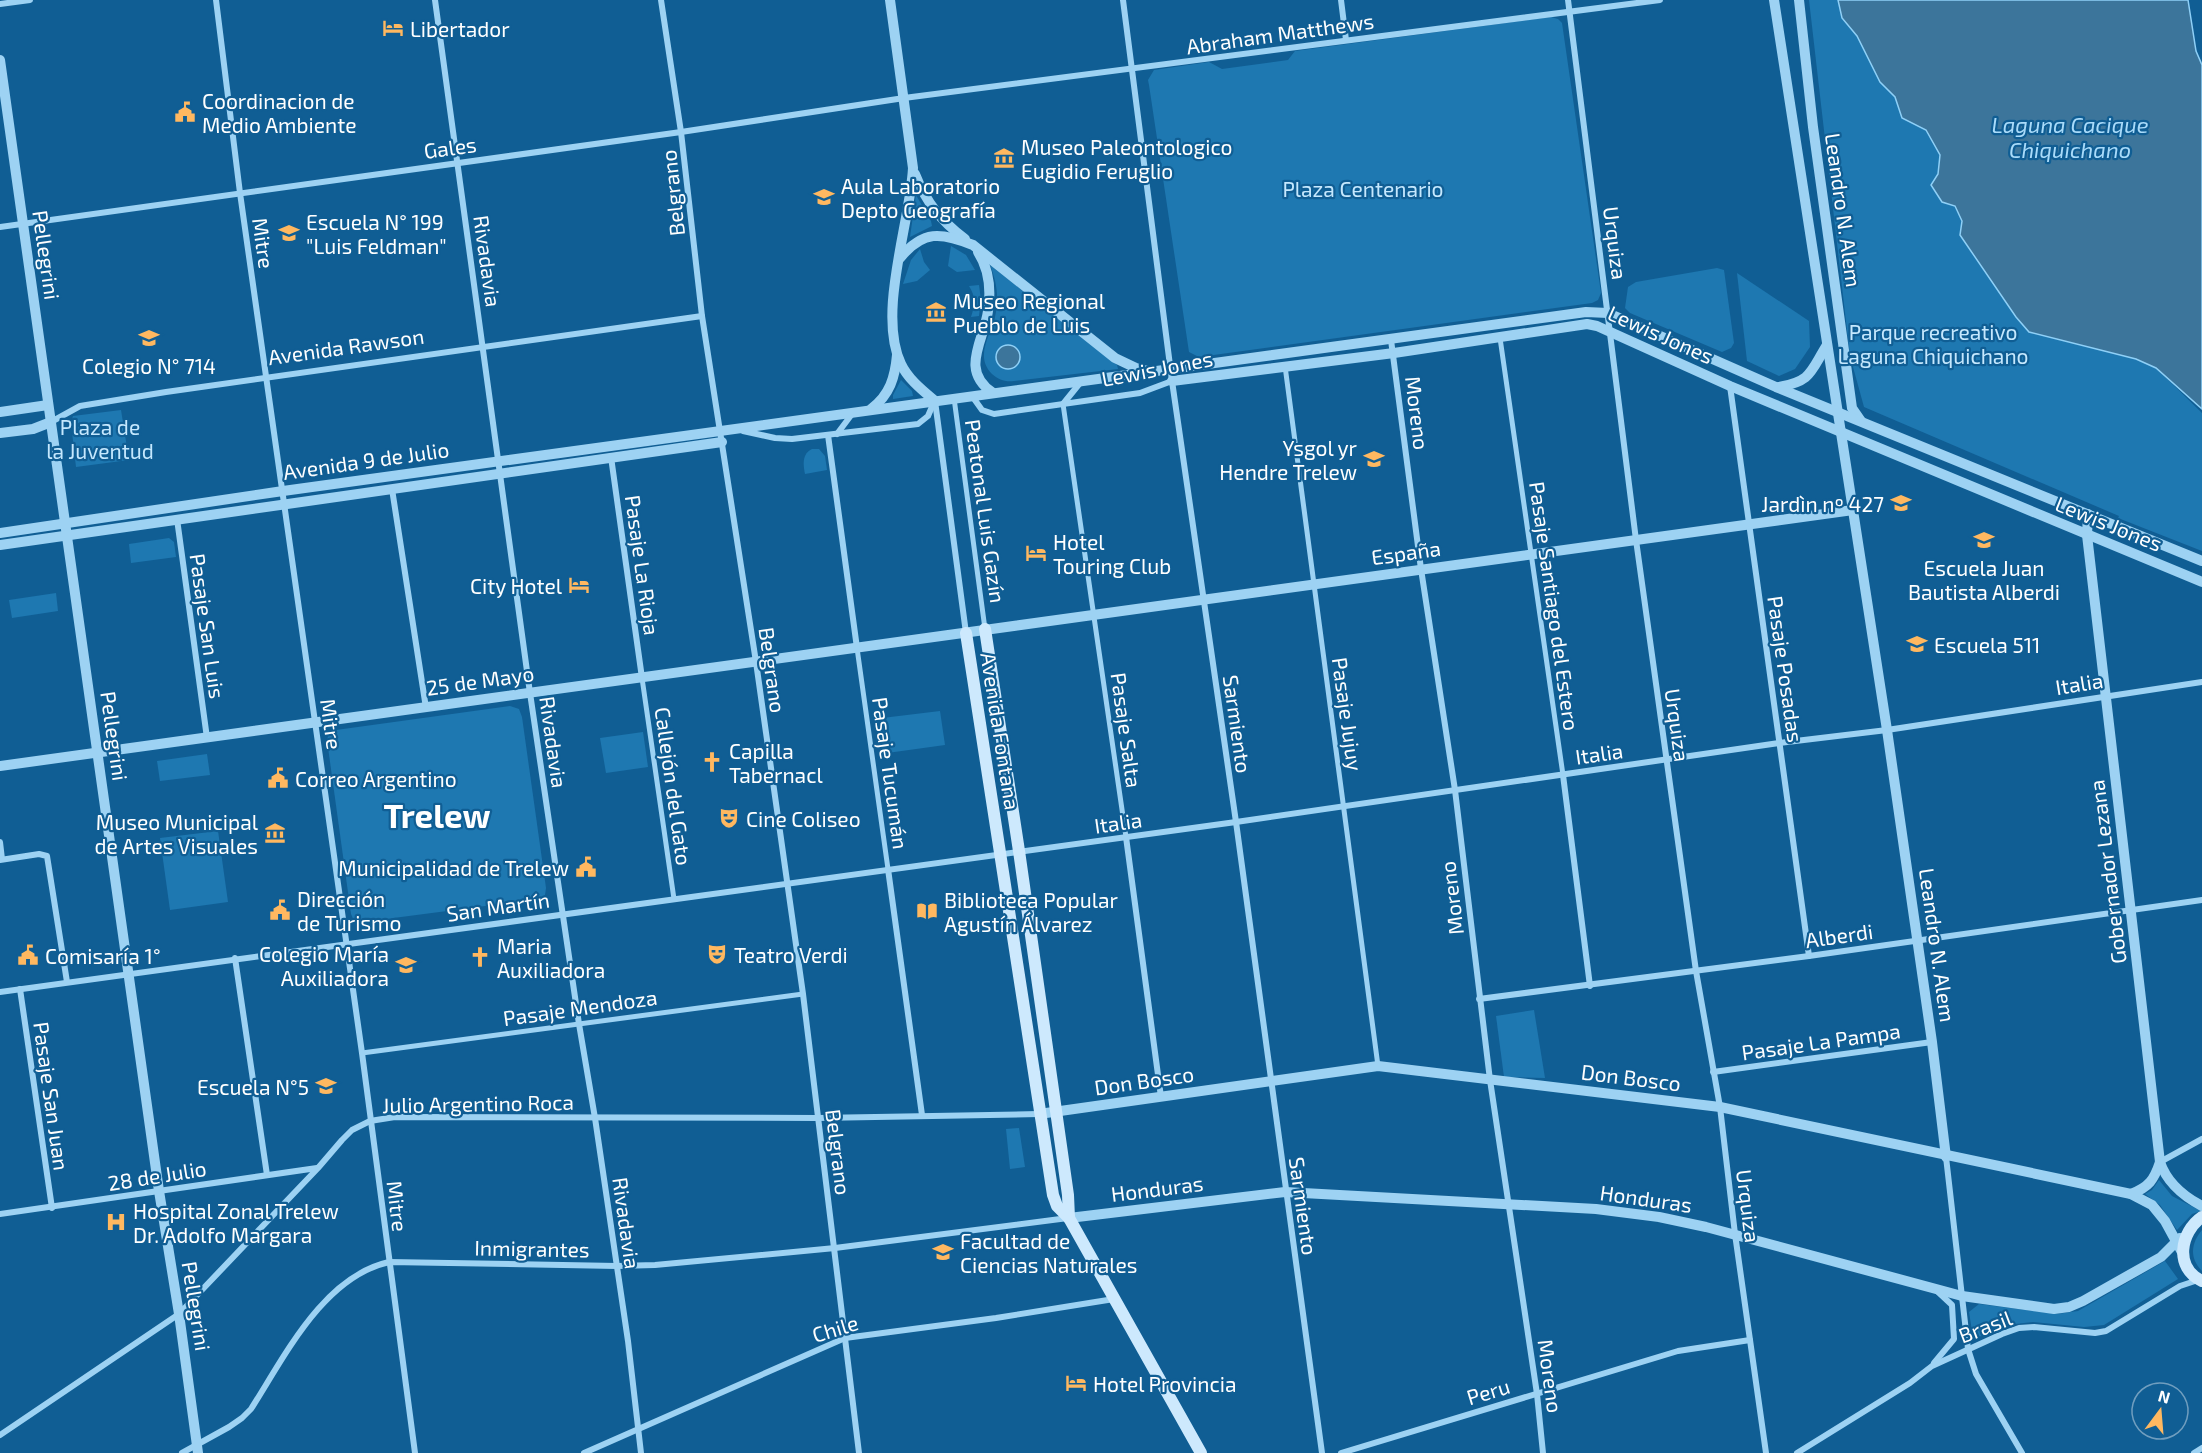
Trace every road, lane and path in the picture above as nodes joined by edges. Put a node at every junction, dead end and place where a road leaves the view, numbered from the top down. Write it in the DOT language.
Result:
graph roads {
  1 [pos="30,0"];
  2 [pos="216,0"];
  3 [pos="435,0"];
  4 [pos="661,0"];
  5 [pos="890,0"];
  6 [pos="1122,0"];
  7 [pos="1341,0"];
  8 [pos="1568,0"];
  9 [pos="1659,0"];
  10 [pos="1774,0"];
  11 [pos="1799,0"];
  12 [pos="0,4"];
  13 [pos="1569,10"];
  14 [pos="1346,40"];
  15 [pos="0,60"];
  16 [pos="1132,69"];
  17 [pos="904,98"];
  18 [pos="681,132"];
  19 [pos="458,163"];
  20 [pos="913,168"];
  21 [pos="240,193"];
  22 [pos="23,224"];
  23 [pos="0,227"];
  24 [pos="973,245"];
  25 [pos="900,258"];
  26 [pos="1608,313"];
  27 [pos="702,316"];
  28 [pos="1610,330"];
  29 [pos="1500,338"];
  30 [pos="1391,340"];
  31 [pos="1827,345"];
  32 [pos="483,346"];
  33 [pos="1394,353"];
  34 [pos="897,355"];
  35 [pos="1285,366"];
  36 [pos="1171,368"];
  37 [pos="1153,372"];
  38 [pos="266,377"];
  39 [pos="1172,381"];
  40 [pos="1080,382"];
  41 [pos="1730,386"];
  42 [pos="1776,387"];
  43 [pos="993,393"];
  44 [pos="972,396"];
  45 [pos="954,398"];
  46 [pos="935,401"];
  47 [pos="1063,404"];
  48 [pos="48,405"];
  49 [pos="869,411"];
  50 [pos="1837,411"];
  51 [pos="0,412"];
  52 [pos="853,413"];
  53 [pos="1862,421"];
  54 [pos="51,422"];
  55 [pos="738,429"];
  56 [pos="1841,432"];
  57 [pos="0,433"];
  58 [pos="837,434"];
  59 [pos="828,435"];
  60 [pos="721,437"];
  61 [pos="611,457"];
  62 [pos="500,461"];
  63 [pos="502,473"];
  64 [pos="392,489"];
  65 [pos="283,491"];
  66 [pos="285,504"];
  67 [pos="1853,510"];
  68 [pos="2088,514"];
  69 [pos="177,519"];
  70 [pos="1749,525"];
  71 [pos="66,530"];
  72 [pos="0,533"];
  73 [pos="2087,535"];
  74 [pos="1636,540"];
  75 [pos="0,545"];
  76 [pos="1531,555"];
  77 [pos="2202,561"];
  78 [pos="1421,569"];
  79 [pos="2202,582"];
  80 [pos="1314,584"];
  81 [pos="1203,599"];
  82 [pos="1094,614"];
  83 [pos="985,628"];
  84 [pos="966,633"];
  85 [pos="857,648"];
  86 [pos="756,662"];
  87 [pos="642,678"];
  88 [pos="2202,682"];
  89 [pos="530,693"];
  90 [pos="2106,695"];
  91 [pos="426,708"];
  92 [pos="315,723"];
  93 [pos="1887,730"];
  94 [pos="207,738"];
  95 [pos="1779,743"];
  96 [pos="98,753"];
  97 [pos="1667,761"];
  98 [pos="0,766"];
  99 [pos="1563,775"];
  100 [pos="1455,790"];
  101 [pos="1343,806"];
  102 [pos="1236,822"];
  103 [pos="1126,837"];
  104 [pos="0,842"];
  105 [pos="1019,851"];
  106 [pos="1000,854"];
  107 [pos="1,859"];
  108 [pos="888,869"];
  109 [pos="786,884"];
  110 [pos="674,899"];
  111 [pos="2202,900"];
  112 [pos="2131,911"];
  113 [pos="563,914"];
  114 [pos="1918,940"];
  115 [pos="345,943"];
  116 [pos="1809,956"];
  117 [pos="235,958"];
  118 [pos="1696,971"];
  119 [pos="129,973"];
  120 [pos="67,982"];
  121 [pos="1590,986"];
  122 [pos="20,989"];
  123 [pos="0,992"];
  124 [pos="803,994"];
  125 [pos="1479,999"];
  126 [pos="579,1024"];
  127 [pos="1932,1042"];
  128 [pos="362,1053"];
  129 [pos="1378,1066"];
  130 [pos="1713,1072"];
  131 [pos="1490,1080"];
  132 [pos="1270,1081"];
  133 [pos="1161,1097"];
  134 [pos="1720,1107"];
  135 [pos="1055,1112"];
  136 [pos="1040,1114"];
  137 [pos="922,1115"];
  138 [pos="596,1118"];
  139 [pos="818,1118"];
  140 [pos="370,1121"];
  141 [pos="2202,1139"];
  142 [pos="1946,1156"];
  143 [pos="2160,1162"];
  144 [pos="318,1168"];
  145 [pos="267,1176"];
  146 [pos="159,1191"];
  147 [pos="1285,1192"];
  148 [pos="2131,1194"];
  149 [pos="1509,1205"];
  150 [pos="2202,1206"];
  151 [pos="52,1208"];
  152 [pos="0,1214"];
  153 [pos="2202,1217"];
  154 [pos="1069,1218"];
  155 [pos="2187,1232"];
  156 [pos="1736,1234"];
  157 [pos="2175,1241"];
  158 [pos="835,1248"];
  159 [pos="2183,1254"];
  160 [pos="388,1262"];
  161 [pos="617,1266"];
  162 [pos="2200,1281"];
  163 [pos="1936,1290"];
  164 [pos="1962,1296"];
  165 [pos="1114,1299"];
  166 [pos="179,1314"];
  167 [pos="845,1338"];
  168 [pos="1750,1340"];
  169 [pos="1968,1349"];
  170 [pos="1932,1366"];
  171 [pos="1537,1394"];
  172 [pos="637,1428"];
  173 [pos="0,1434"];
  174 [pos="2202,1448"];
  175 [pos="198,1449"];
  176 [pos="182,1453"];
  177 [pos="414,1453"];
  178 [pos="585,1453"];
  179 [pos="641,1453"];
  180 [pos="859,1453"];
  181 [pos="1201,1453"];
  182 [pos="1322,1453"];
  183 [pos="1341,1453"];
  184 [pos="1544,1453"];
  185 [pos="1766,1453"];
  186 [pos="1797,1453"];
  187 [pos="2022,1453"];
  188 [pos="2194,1453"];
  1 -- 12 [label="street"];
  2 -- 21 [label="street, Mitre"];
  3 -- 19 [label="street, Rivadavia"];
  4 -- 18 [label="street, Belgrano"];
  5 -- 17 [label="street"];
  6 -- 16 [label="street, Sarmiento"];
  7 -- 14 [label="street"];
  8 -- 13 [label="street, Urquiza"];
  9 -- 13 [label="street, Abraham Matthews"];
  10 -- 31 [label="street, Leandro N. Alem"];
  11 -- 53 [label="street, Leandro N. Alem"];
  13 -- 14 [label="street, Abraham Matthews"];
  13 -- 26 [label="street, Urquiza"];
  14 -- 16 [label="street, Abraham Matthews"];
  15 -- 22 [label="street, Pellegrini"];
  16 -- 17 [label="street, Abraham Matthews"];
  16 -- 36 [label="street, Sarmiento"];
  17 -- 18 [label="street, Gales"];
  17 -- 20 [label="street"];
  18 -- 19 [label="street, Gales"];
  18 -- 27 [label="street, Belgrano"];
  19 -- 21 [label="street, Gales"];
  19 -- 32 [label="street, Rivadavia"];
  20 -- 24 [label="street"];
  20 -- 25 [label="street"];
  21 -- 22 [label="street, Gales"];
  21 -- 38 [label="street, Mitre"];
  22 -- 23 [label="street, Gales"];
  22 -- 48 [label="street, Pellegrini"];
  24 -- 25 [label="street"];
  24 -- 37 [label="street"];
  24 -- 43 [label="street"];
  25 -- 34 [label="street"];
  26 -- 28 [label="street, Urquiza"];
  26 -- 30 [label="street, Lewis Jones"];
  26 -- 42 [label="street, Lewis Jones"];
  27 -- 32 [label="street, Avenida Rawson"];
  27 -- 60 [label="street, Belgrano"];
  28 -- 29 [label="street, Lewis Jones"];
  28 -- 41 [label="street, Lewis Jones"];
  28 -- 74 [label="street, Urquiza"];
  29 -- 33 [label="street, Lewis Jones"];
  29 -- 76 [label="street, Pasaje Santiago del Estero"];
  30 -- 33 [label="street, Moreno"];
  30 -- 36 [label="street, Lewis Jones"];
  31 -- 42 [label="street"];
  31 -- 50 [label="street, Leandro N. Alem"];
  32 -- 38 [label="street, Avenida Rawson"];
  32 -- 62 [label="street, Rivadavia"];
  33 -- 35 [label="street, Lewis Jones"];
  33 -- 78 [label="street, Moreno"];
  34 -- 46 [label="street"];
  34 -- 49 [label="street"];
  35 -- 39 [label="street, Lewis Jones"];
  35 -- 80 [label="street, Pasaje Jujuy"];
  36 -- 37 [label="street, Lewis Jones"];
  36 -- 39 [label="street, Sarmiento"];
  37 -- 40 [label="street, Lewis Jones"];
  38 -- 54 [label="street, Avenida Rawson"];
  38 -- 65 [label="street, Mitre"];
  39 -- 47 [label="street, Lewis Jones"];
  39 -- 81 [label="street, Sarmiento"];
  40 -- 43 [label="street, Lewis Jones"];
  40 -- 47 [label="street"];
  41 -- 56 [label="street, Lewis Jones"];
  41 -- 70 [label="street, Pasaje Posadas"];
  42 -- 50 [label="street, Lewis Jones"];
  43 -- 44 [label="street, Lewis Jones"];
  44 -- 45 [label="street, Lewis Jones"];
  44 -- 47 [label="street, Lewis Jones"];
  45 -- 46 [label="street, Lewis Jones"];
  45 -- 83 [label="street, Peatonal Luis Gazín"];
  46 -- 49 [label="street, Avenida 9 de Julio"];
  46 -- 58 [label="street, Avenida 9 de Julio"];
  46 -- 84 [label="street, Avenida Fontana"];
  47 -- 82 [label="street, Pasaje Salta"];
  48 -- 51 [label="street"];
  48 -- 54 [label="street, Pellegrini"];
  49 -- 52 [label="street, Avenida 9 de Julio"];
  50 -- 53 [label="street, Lewis Jones"];
  50 -- 56 [label="street, Leandro N. Alem"];
  52 -- 55 [label="street, Avenida 9 de Julio"];
  52 -- 58 [label="street"];
  53 -- 68 [label="street, Lewis Jones"];
  54 -- 57 [label="street, Avenida Rawson"];
  54 -- 71 [label="street, Pellegrini"];
  55 -- 59 [label="street, Avenida 9 de Julio"];
  55 -- 60 [label="street, Avenida 9 de Julio"];
  56 -- 67 [label="street, Leandro N. Alem"];
  56 -- 73 [label="street, Lewis Jones"];
  58 -- 59 [label="street, Avenida 9 de Julio"];
  59 -- 85 [label="street, Pasaje Tucumán"];
  60 -- 61 [label="street, Avenida 9 de Julio"];
  60 -- 62 [label="street, Avenida 9 de Julio"];
  60 -- 86 [label="street, Belgrano"];
  61 -- 63 [label="street, Avenida 9 de Julio"];
  61 -- 87 [label="street, Pasaje La Rioja"];
  62 -- 63 [label="street, Rivadavia"];
  62 -- 65 [label="street, Avenida 9 de Julio"];
  63 -- 64 [label="street, Avenida 9 de Julio"];
  63 -- 89 [label="street, Rivadavia"];
  64 -- 66 [label="street, Avenida 9 de Julio"];
  64 -- 91 [label="street"];
  65 -- 66 [label="street, Mitre"];
  65 -- 71 [label="street, Avenida 9 de Julio"];
  66 -- 69 [label="street, Avenida 9 de Julio"];
  66 -- 92 [label="street, Mitre"];
  67 -- 70 [label="street, España"];
  67 -- 93 [label="street, Leandro N. Alem"];
  68 -- 73 [label="street, Gobernador Lezana"];
  68 -- 77 [label="street, Lewis Jones"];
  69 -- 71 [label="street, Avenida 9 de Julio"];
  69 -- 94 [label="street, Pasaje San Luis"];
  70 -- 74 [label="street, España"];
  70 -- 95 [label="street, Pasaje Posadas"];
  71 -- 72 [label="street, Avenida 9 de Julio"];
  71 -- 75 [label="street, Avenida 9 de Julio"];
  71 -- 96 [label="street, Pellegrini"];
  73 -- 79 [label="street, Lewis Jones"];
  73 -- 90 [label="street, Gobernador Lezana"];
  74 -- 76 [label="street, España"];
  74 -- 97 [label="street, Urquiza"];
  76 -- 78 [label="street, España"];
  76 -- 99 [label="street, Pasaje Santiago del Estero"];
  78 -- 80 [label="street, España"];
  78 -- 100 [label="street, Moreno"];
  80 -- 81 [label="street, España"];
  80 -- 101 [label="street, Pasaje Jujuy"];
  81 -- 82 [label="street, España"];
  81 -- 102 [label="street, Sarmiento"];
  82 -- 83 [label="street, España"];
  82 -- 103 [label="street, Pasaje Salta"];
  83 -- 84 [label="street, España"];
  83 -- 105 [label="main road, Avenida Fontana"];
  84 -- 85 [label="street, 25 de Mayo"];
  84 -- 106 [label="main road, Avenida Fontana"];
  85 -- 86 [label="street, 25 de Mayo"];
  85 -- 108 [label="street, Pasaje Tucumán"];
  86 -- 87 [label="street, 25 de Mayo"];
  86 -- 109 [label="street, Belgrano"];
  87 -- 89 [label="street, 25 de Mayo"];
  87 -- 110 [label="street, Callejón del Gato"];
  88 -- 90 [label="street, Italia"];
  89 -- 91 [label="street, 25 de Mayo"];
  89 -- 113 [label="street, Rivadavia"];
  90 -- 93 [label="street, Italia"];
  90 -- 112 [label="street, Gobernador Lezana"];
  91 -- 92 [label="street, 25 de Mayo"];
  92 -- 94 [label="street, 25 de Mayo"];
  92 -- 115 [label="street, Mitre"];
  93 -- 95 [label="street, Italia"];
  93 -- 114 [label="street, Leandro N. Alem"];
  94 -- 96 [label="street, 25 de Mayo"];
  95 -- 97 [label="street, Italia"];
  95 -- 116 [label="street, Pasaje Posadas"];
  96 -- 98 [label="street, 25 de Mayo"];
  96 -- 119 [label="street, Pellegrini"];
  97 -- 99 [label="street, Italia"];
  97 -- 118 [label="street, Urquiza"];
  99 -- 100 [label="street, Italia"];
  99 -- 121 [label="street, Pasaje Santiago del Estero"];
  100 -- 101 [label="street, Italia"];
  100 -- 125 [label="street, Moreno"];
  101 -- 102 [label="street, Italia"];
  101 -- 129 [label="street, Pasaje Jujuy"];
  102 -- 103 [label="street, Italia"];
  102 -- 132 [label="street, Sarmiento"];
  103 -- 105 [label="street, Italia"];
  103 -- 133 [label="street, Pasaje Salta"];
  104 -- 107 [label="street"];
  105 -- 106 [label="street, Italia"];
  105 -- 135 [label="main road, Avenida Fontana"];
  106 -- 108 [label="street, San Martín"];
  106 -- 136 [label="main road, Avenida Fontana"];
  107 -- 120 [label="street"];
  108 -- 109 [label="street, San Martín"];
  108 -- 137 [label="street, Pasaje Tucumán"];
  109 -- 110 [label="street, San Martín"];
  109 -- 124 [label="street, Belgrano"];
  110 -- 113 [label="street, San Martín"];
  111 -- 112 [label="street, Alberdi"];
  112 -- 114 [label="street, Alberdi"];
  112 -- 143 [label="street, Gobernador Lezana"];
  113 -- 115 [label="street, San Martín"];
  113 -- 126 [label="street, Rivadavia"];
  114 -- 116 [label="street, Alberdi"];
  114 -- 127 [label="street, Leandro N. Alem"];
  115 -- 117 [label="street, San Martín"];
  115 -- 128 [label="street, Mitre"];
  116 -- 118 [label="street, Alberdi"];
  117 -- 119 [label="street, San Martín"];
  117 -- 145 [label="street"];
  118 -- 121 [label="street, Alberdi"];
  118 -- 130 [label="street, Urquiza"];
  119 -- 120 [label="street, San Martín"];
  119 -- 146 [label="street, Pellegrini"];
  120 -- 122 [label="street, San Martín"];
  121 -- 125 [label="street, Alberdi"];
  122 -- 123 [label="street, San Martín"];
  122 -- 151 [label="street, Pasaje San Juan"];
  124 -- 126 [label="street, Pasaje Mendoza"];
  124 -- 139 [label="street, Belgrano"];
  125 -- 131 [label="street, Moreno"];
  126 -- 128 [label="street, Pasaje Mendoza"];
  126 -- 138 [label="street, Rivadavia"];
  127 -- 130 [label="street, Pasaje La Pampa"];
  127 -- 142 [label="street, Leandro N. Alem"];
  128 -- 140 [label="street, Mitre"];
  129 -- 131 [label="street, Don Bosco"];
  129 -- 132 [label="street, Don Bosco"];
  130 -- 134 [label="street, Urquiza"];
  131 -- 134 [label="street, Don Bosco"];
  131 -- 149 [label="street, Moreno"];
  132 -- 133 [label="street, Don Bosco"];
  132 -- 147 [label="street, Sarmiento"];
  133 -- 135 [label="street, Don Bosco"];
  134 -- 142 [label="street, Don Bosco"];
  134 -- 156 [label="street, Urquiza"];
  135 -- 136 [label="street, Don Bosco"];
  135 -- 154 [label="main road, Avenida Fontana"];
  136 -- 137 [label="street, Julio Argentino Roca"];
  136 -- 154 [label="main road, Avenida Fontana"];
  137 -- 139 [label="street, Julio Argentino Roca"];
  138 -- 139 [label="street, Julio Argentino Roca"];
  138 -- 140 [label="street, Julio Argentino Roca"];
  138 -- 161 [label="street, Rivadavia"];
  139 -- 158 [label="street, Belgrano"];
  140 -- 144 [label="street, Julio Argentino Roca"];
  140 -- 160 [label="street, Mitre"];
  141 -- 143 [label="street"];
  142 -- 148 [label="street, Don Bosco"];
  142 -- 164 [label="street, Leandro N. Alem"];
  143 -- 148 [label="street"];
  143 -- 150 [label="street, Gobernador Lezana"];
  144 -- 145 [label="street, 28 de Julio"];
  144 -- 166 [label="street, Julio Argentino Roca"];
  145 -- 146 [label="street, 28 de Julio"];
  146 -- 151 [label="street, 28 de Julio"];
  146 -- 166 [label="street, Pellegrini"];
  147 -- 149 [label="street, Honduras"];
  147 -- 154 [label="street, Honduras"];
  147 -- 182 [label="street, Sarmiento"];
  148 -- 157 [label="street, Don Bosco"];
  149 -- 156 [label="street, Honduras"];
  149 -- 171 [label="street, Moreno"];
  151 -- 152 [label="street, 28 de Julio"];
  153 -- 155 [label="main road"];
  154 -- 158 [label="street, Inmigrantes"];
  154 -- 165 [label="main road, Avenida Fontana"];
  155 -- 157 [label="street, Honduras"];
  155 -- 159 [label="main road"];
  156 -- 163 [label="street, Honduras"];
  156 -- 168 [label="street, Urquiza"];
  157 -- 159 [label="street, Don Bosco"];
  157 -- 164 [label="street, Honduras"];
  158 -- 161 [label="street, Inmigrantes"];
  158 -- 167 [label="street, Belgrano"];
  159 -- 162 [label="main road"];
  160 -- 161 [label="street, Inmigrantes"];
  160 -- 175 [label="street, Inmigrantes"];
  160 -- 177 [label="street, Mitre"];
  161 -- 172 [label="street, Rivadavia"];
  162 -- 169 [label="street, Brasil"];
  163 -- 164 [label="street, Honduras"];
  163 -- 170 [label="street"];
  164 -- 169 [label="street, Leandro N. Alem"];
  165 -- 167 [label="street, Chile"];
  165 -- 181 [label="main road, Avenida Fontana"];
  166 -- 173 [label="street, Julio Argentino Roca"];
  166 -- 175 [label="street, Pellegrini"];
  167 -- 172 [label="street, Chile"];
  167 -- 180 [label="street, Belgrano"];
  168 -- 171 [label="street, Peru"];
  168 -- 185 [label="street, Urquiza"];
  169 -- 170 [label="street, Brasil"];
  169 -- 187 [label="street, Leandro N. Alem"];
  170 -- 186 [label="street, Brasil"];
  171 -- 183 [label="street, Peru"];
  171 -- 184 [label="street, Moreno"];
  172 -- 178 [label="street, Chile"];
  172 -- 179 [label="street, Rivadavia"];
  174 -- 188 [label="street"];
  175 -- 176 [label="street, Inmigrantes"];
}
